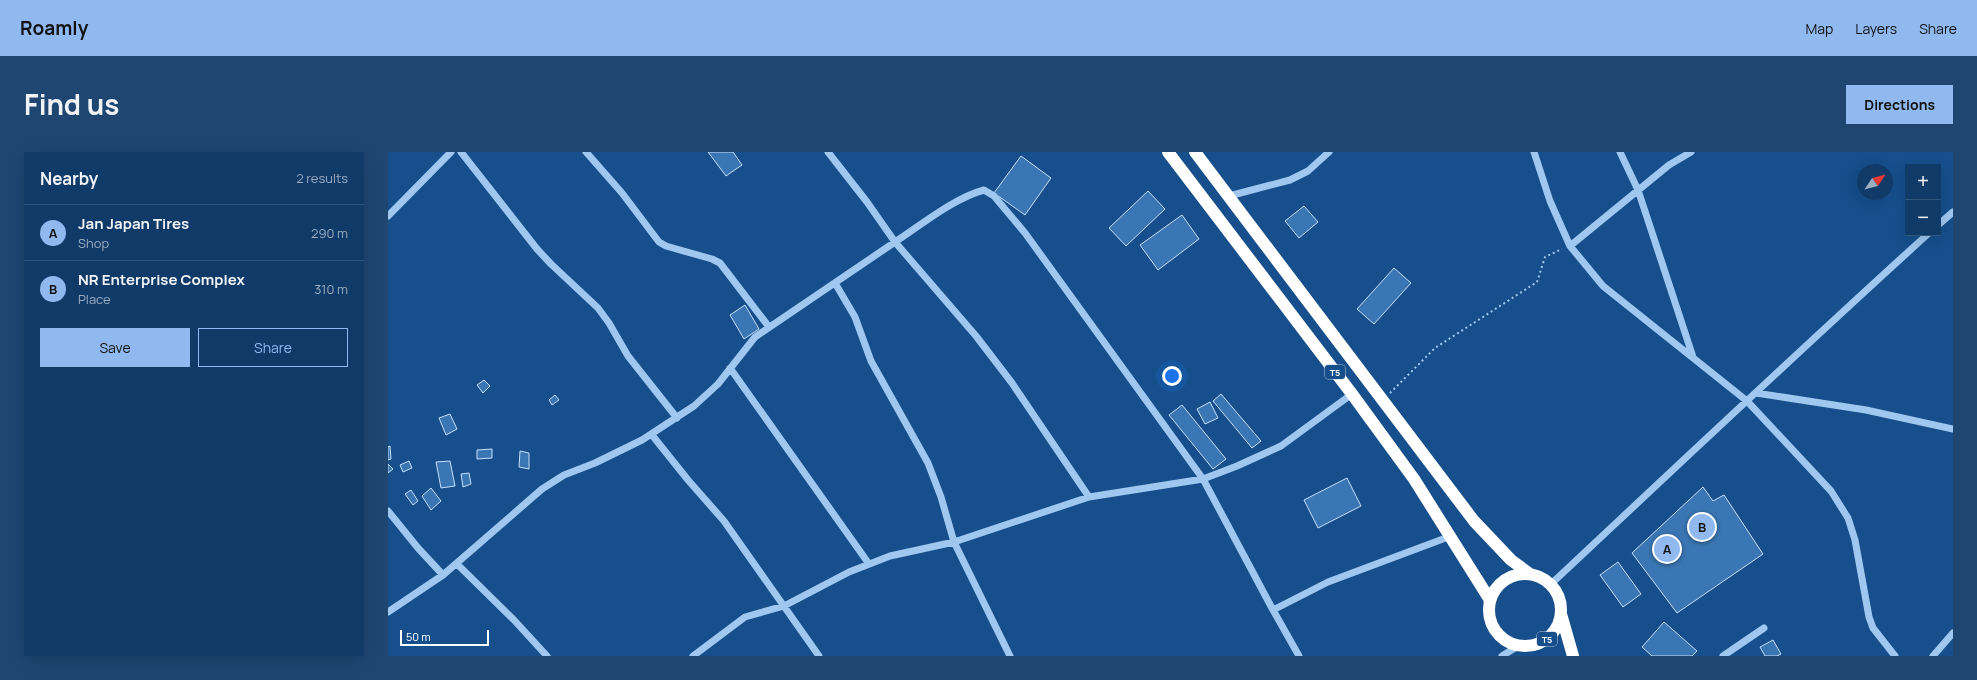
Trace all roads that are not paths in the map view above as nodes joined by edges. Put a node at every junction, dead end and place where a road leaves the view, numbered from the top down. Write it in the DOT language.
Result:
graph roads {
  1 [pos="451,152"];
  2 [pos="461,152"];
  3 [pos="586,152"];
  4 [pos="828,152"];
  5 [pos="1168,152"];
  6 [pos="1195,152"];
  7 [pos="1328,152"];
  8 [pos="1534,152"];
  9 [pos="1620,152"];
  10 [pos="1691,152"];
  11 [pos="1638,190"];
  12 [pos="1228,196"];
  13 [pos="1953,212"];
  14 [pos="388,216"];
  15 [pos="1941,222"];
  16 [pos="1926,236"];
  17 [pos="895,242"];
  18 [pos="1570,246"];
  19 [pos="835,283"];
  20 [pos="769,326"];
  21 [pos="1694,358"];
  22 [pos="730,368"];
  23 [pos="1756,393"];
  24 [pos="1352,394"];
  25 [pos="1748,402"];
  26 [pos="677,418"];
  27 [pos="1953,429"];
  28 [pos="652,434"];
  29 [pos="1203,479"];
  30 [pos="1088,497"];
  31 [pos="388,511"];
  32 [pos="1451,536"];
  33 [pos="954,542"];
  34 [pos="457,564"];
  35 [pos="869,564"];
  36 [pos="1530,574"];
  37 [pos="443,575"];
  38 [pos="1550,585"];
  39 [pos="1490,600"];
  40 [pos="784,606"];
  41 [pos="1274,610"];
  42 [pos="388,612"];
  43 [pos="1561,613"];
  44 [pos="1764,628"];
  45 [pos="1953,633"];
  46 [pos="1518,646"];
  47 [pos="699,654"];
  48 [pos="547,656"];
  49 [pos="819,656"];
  50 [pos="1010,656"];
  51 [pos="1299,656"];
  52 [pos="1502,656"];
  53 [pos="1530,656"];
  54 [pos="1573,656"];
  55 [pos="1723,656"];
  56 [pos="1895,656"];
  57 [pos="1933,656"];
  1 -- 14 [label="street"];
  2 -- 26 [label="street"];
  3 -- 20 [label="street"];
  4 -- 17 [label="street"];
  5 -- 24 [label="highway, T5"];
  6 -- 12 [label="highway, T5"];
  7 -- 12 [label="street"];
  8 -- 18 [label="street"];
  9 -- 11 [label="street"];
  10 -- 11 [label="street"];
  11 -- 18 [label="street"];
  11 -- 21 [label="street"];
  12 -- 36 [label="highway, T5"];
  13 -- 15 [label="street"];
  16 -- 23 [label="street"];
  17 -- 19 [label="street"];
  17 -- 29 [label="street"];
  17 -- 30 [label="street"];
  18 -- 21 [label="street"];
  19 -- 20 [label="street"];
  19 -- 33 [label="street"];
  20 -- 22 [label="street"];
  21 -- 25 [label="street"];
  22 -- 26 [label="street"];
  22 -- 35 [label="street"];
  23 -- 25 [label="street"];
  23 -- 27 [label="street"];
  24 -- 29 [label="street"];
  24 -- 32 [label="highway, T5"];
  25 -- 38 [label="street"];
  25 -- 56 [label="street"];
  26 -- 28 [label="street"];
  28 -- 34 [label="street"];
  28 -- 40 [label="street"];
  29 -- 30 [label="street"];
  29 -- 41 [label="street"];
  30 -- 33 [label="street"];
  31 -- 37 [label="street"];
  32 -- 39 [label="highway, T5"];
  32 -- 41 [label="street"];
  33 -- 35 [label="street"];
  33 -- 50 [label="street"];
  34 -- 37 [label="street"];
  34 -- 48 [label="street"];
  35 -- 40 [label="street"];
  36 -- 38 [label="highway, T5"];
  36 -- 39 [label="highway"];
  37 -- 42 [label="street"];
  38 -- 43 [label="highway, T5"];
  39 -- 46 [label="highway, T5"];
  40 -- 47 [label="street"];
  40 -- 49 [label="street"];
  41 -- 51 [label="street"];
  43 -- 46 [label="highway, T5"];
  43 -- 54 [label="highway, T5"];
  44 -- 55 [label="street"];
  45 -- 57 [label="street"];
  46 -- 52 [label="street"];
  46 -- 53 [label="highway, T5"];
}
